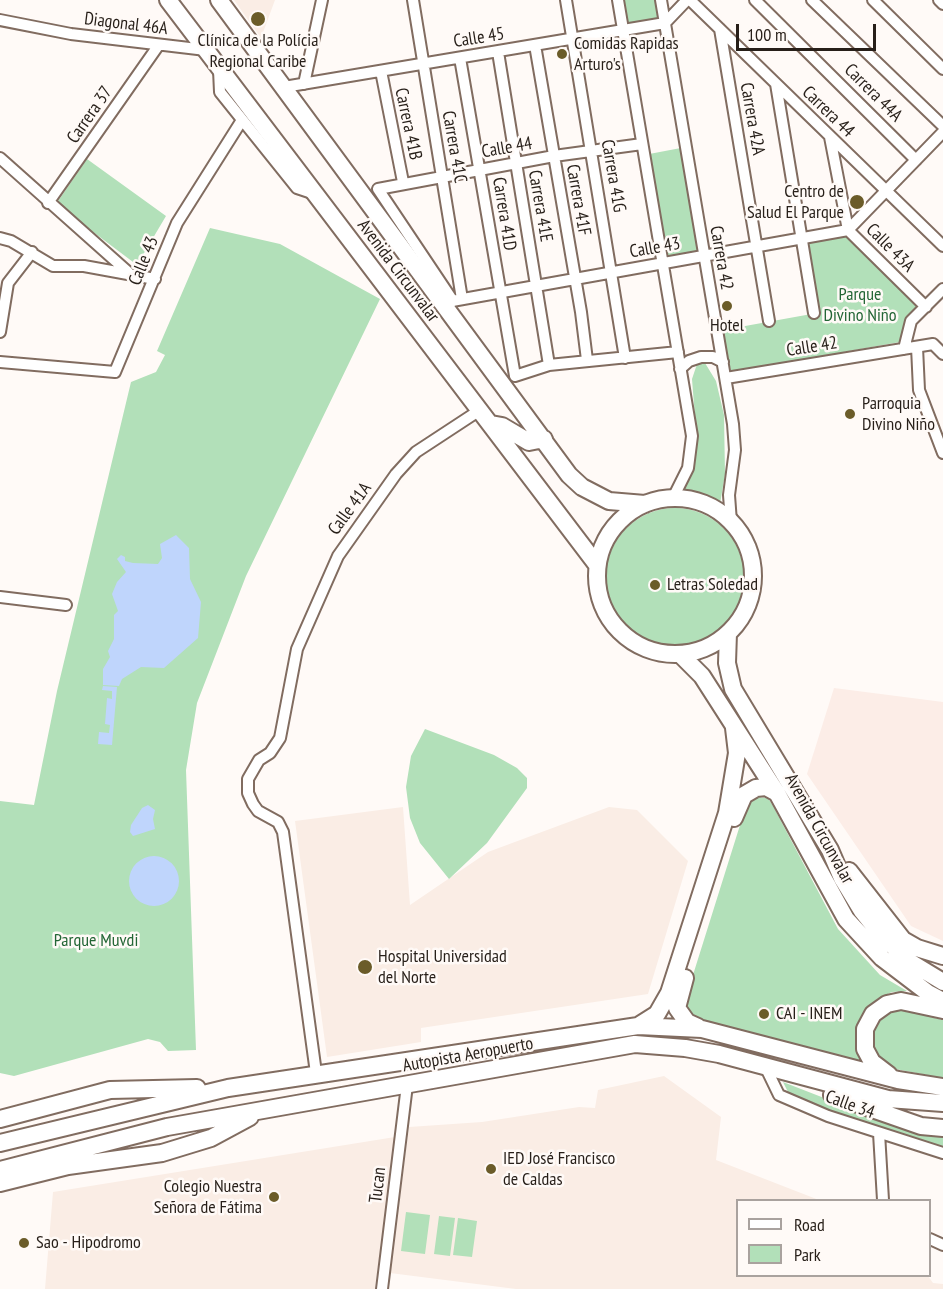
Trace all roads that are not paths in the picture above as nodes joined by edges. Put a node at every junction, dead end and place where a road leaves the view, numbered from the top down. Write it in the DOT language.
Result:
graph roads {
  1 [pos="168,0"];
  2 [pos="219,0"];
  3 [pos="322,0"];
  4 [pos="413,0"];
  5 [pos="566,0"];
  6 [pos="618,0"];
  7 [pos="661,0"];
  8 [pos="688,0"];
  9 [pos="755,0"];
  10 [pos="812,0"];
  11 [pos="873,0"];
  12 [pos="939,0"];
  13 [pos="943,4"];
  14 [pos="0,20"];
  15 [pos="665,23"];
  16 [pos="186,24"];
  17 [pos="720,29"];
  18 [pos="624,30"];
  19 [pos="572,39"];
  20 [pos="536,45"];
  21 [pos="158,46"];
  22 [pos="177,47"];
  23 [pos="206,50"];
  24 [pos="498,52"];
  25 [pos="460,58"];
  26 [pos="423,64"];
  27 [pos="218,67"];
  28 [pos="943,69"];
  29 [pos="381,71"];
  30 [pos="776,84"];
  31 [pos="295,90"];
  32 [pos="242,120"];
  33 [pos="942,134"];
  34 [pos="830,136"];
  35 [pos="642,144"];
  36 [pos="592,151"];
  37 [pos="554,156"];
  38 [pos="0,158"];
  39 [pos="916,160"];
  40 [pos="516,163"];
  41 [pos="480,169"];
  42 [pos="443,176"];
  43 [pos="403,183"];
  44 [pos="885,192"];
  45 [pos="316,194"];
  46 [pos="48,203"];
  47 [pos="848,230"];
  48 [pos="0,238"];
  49 [pos="802,238"];
  50 [pos="943,246"];
  51 [pos="756,247"];
  52 [pos="32,252"];
  53 [pos="704,256"];
  54 [pos="662,264"];
  55 [pos="128,272"];
  56 [pos="613,272"];
  57 [pos="155,279"];
  58 [pos="576,279"];
  59 [pos="537,286"];
  60 [pos="943,290"];
  61 [pos="500,293"];
  62 [pos="452,301"];
  63 [pos="926,307"];
  64 [pos="814,313"];
  65 [pos="769,321"];
  66 [pos="0,332"];
  67 [pos="917,347"];
  68 [pos="904,349"];
  69 [pos="678,352"];
  70 [pos="943,354"];
  71 [pos="625,358"];
  72 [pos="587,360"];
  73 [pos="0,362"];
  74 [pos="723,362"];
  75 [pos="549,365"];
  76 [pos="680,369"];
  77 [pos="726,378"];
  78 [pos="511,383"];
  79 [pos="480,410"];
  80 [pos="490,424"];
  81 [pos="544,440"];
  82 [pos="943,453"];
  83 [pos="673,498"];
  84 [pos="645,504"];
  85 [pos="731,522"];
  86 [pos="597,565"];
  87 [pos="0,597"];
  88 [pos="66,605"];
  89 [pos="728,633"];
  90 [pos="681,655"];
  91 [pos="733,724"];
  92 [pos="777,792"];
  93 [pos="830,850"];
  94 [pos="943,956"];
  95 [pos="943,982"];
  96 [pos="943,1001"];
  97 [pos="943,1010"];
  98 [pos="638,1026"];
  99 [pos="702,1029"];
  100 [pos="764,1064"];
  101 [pos="786,1072"];
  102 [pos="316,1073"];
  103 [pos="898,1080"];
  104 [pos="407,1085"];
  105 [pos="943,1087"];
  106 [pos="228,1088"];
  107 [pos="943,1103"];
  108 [pos="259,1112"];
  109 [pos="0,1119"];
  110 [pos="943,1128"];
  111 [pos="879,1133"];
  112 [pos="0,1143"];
  113 [pos="943,1153"];
  114 [pos="0,1170"];
  115 [pos="0,1183"];
  116 [pos="883,1199"];
  117 [pos="382,1289"];
  1 -- 16 [label="highway, Avenida Circunvalar"];
  2 -- 31 [label="highway, Avenida Circunvalar"];
  3 -- 31 [label="street"];
  4 -- 26 [label="street, Carrera 41C"];
  5 -- 19 [label="street, Carrera 41G"];
  6 -- 18 [label="street"];
  7 -- 15 [label="street, Carrera 42"];
  8 -- 15 [label="street"];
  8 -- 17 [label="street, Carrera 44"];
  9 -- 39 [label="street, Carrera 44A"];
  10 -- 33 [label="street"];
  11 -- 28 [label="street"];
  12 -- 13 [label="street"];
  14 -- 21 [label="street, Diagonal 46A"];
  15 -- 18 [label="street, Calle 45"];
  15 -- 53 [label="street, Carrera 42"];
  16 -- 22 [label="street"];
  16 -- 23 [label="highway, Avenida Circunvalar"];
  17 -- 30 [label="street, Carrera 44"];
  17 -- 51 [label="street, Carrera 42A"];
  18 -- 19 [label="street, Calle 45"];
  18 -- 35 [label="street"];
  19 -- 20 [label="street, Calle 45"];
  19 -- 36 [label="street, Carrera 41G"];
  20 -- 24 [label="street, Calle 45"];
  20 -- 37 [label="street, Carrera 41F"];
  21 -- 22 [label="street, Diagonal 46A"];
  21 -- 46 [label="street, Carrera 37"];
  22 -- 23 [label="street, Diagonal 46A"];
  23 -- 27 [label="highway, Avenida Circunvalar"];
  24 -- 25 [label="street, Calle 45"];
  24 -- 40 [label="street, Carrera 41E"];
  25 -- 26 [label="street, Calle 45"];
  25 -- 41 [label="street, Carrera 41D"];
  26 -- 29 [label="street, Calle 45"];
  26 -- 42 [label="street, Carrera 41C"];
  27 -- 32 [label="street"];
  27 -- 45 [label="highway, Avenida Circunvalar"];
  29 -- 31 [label="street, Calle 45"];
  29 -- 43 [label="street, Carrera 41B"];
  30 -- 34 [label="street, Carrera 44"];
  30 -- 49 [label="street"];
  31 -- 62 [label="highway, Avenida Circunvalar"];
  32 -- 45 [label="street"];
  32 -- 57 [label="street, Calle 43"];
  33 -- 39 [label="street"];
  34 -- 44 [label="street, Carrera 44"];
  34 -- 47 [label="street, Calle 43A"];
  35 -- 36 [label="street, Calle 44"];
  35 -- 54 [label="street"];
  36 -- 37 [label="street, Calle 44"];
  36 -- 56 [label="street, Carrera 41G"];
  37 -- 40 [label="street, Calle 44"];
  37 -- 58 [label="street, Carrera 41F"];
  38 -- 46 [label="street"];
  39 -- 44 [label="street"];
  40 -- 41 [label="street, Calle 44"];
  40 -- 59 [label="street, Carrera 41E"];
  41 -- 42 [label="street, Calle 44"];
  41 -- 61 [label="street, Carrera 41D"];
  42 -- 43 [label="street, Calle 44"];
  42 -- 62 [label="street, Carrera 41C"];
  43 -- 62 [label="street, Calle 44"];
  44 -- 47 [label="street"];
  44 -- 50 [label="street, Carrera 44"];
  45 -- 79 [label="highway, Avenida Circunvalar"];
  46 -- 55 [label="street"];
  47 -- 49 [label="street, Calle 43"];
  47 -- 63 [label="street, Calle 43A"];
  48 -- 52 [label="street"];
  49 -- 51 [label="street, Calle 43"];
  49 -- 64 [label="street"];
  51 -- 53 [label="street, Calle 43"];
  51 -- 65 [label="street, Carrera 42A"];
  52 -- 55 [label="street"];
  52 -- 66 [label="street"];
  53 -- 54 [label="street, Calle 43"];
  53 -- 74 [label="street, Carrera 42"];
  54 -- 56 [label="street, Calle 43"];
  54 -- 69 [label="street"];
  55 -- 57 [label="street"];
  56 -- 58 [label="street, Calle 43"];
  56 -- 71 [label="street, Carrera 41G"];
  57 -- 73 [label="street, Calle 43"];
  58 -- 59 [label="street, Calle 43"];
  58 -- 72 [label="street, Carrera 41F"];
  59 -- 61 [label="street, Calle 43"];
  59 -- 75 [label="street, Carrera 41E"];
  60 -- 63 [label="street"];
  61 -- 62 [label="street, Calle 43"];
  61 -- 78 [label="street, Carrera 41D"];
  62 -- 78 [label="highway, Avenida Circunvalar"];
  63 -- 68 [label="street"];
  67 -- 68 [label="street, Calle 42"];
  67 -- 70 [label="street, Calle 42"];
  67 -- 82 [label="street"];
  68 -- 77 [label="street, Calle 42"];
  69 -- 71 [label="street"];
  69 -- 76 [label="street"];
  71 -- 72 [label="street"];
  72 -- 75 [label="street"];
  74 -- 76 [label="street"];
  74 -- 77 [label="street, Carrera 42"];
  75 -- 78 [label="street"];
  76 -- 83 [label="street"];
  77 -- 85 [label="street, Carrera 42"];
  78 -- 81 [label="highway, Avenida Circunvalar"];
  79 -- 80 [label="highway, Avenida Circunvalar"];
  79 -- 102 [label="street, Calle 41A"];
  80 -- 81 [label="highway"];
  80 -- 86 [label="highway, Avenida Circunvalar"];
  81 -- 84 [label="highway, Avenida Circunvalar"];
  83 -- 84 [label="highway"];
  83 -- 85 [label="highway"];
  84 -- 86 [label="highway"];
  85 -- 89 [label="highway"];
  86 -- 90 [label="highway"];
  87 -- 88 [label="street"];
  89 -- 90 [label="highway"];
  89 -- 93 [label="highway, Avenida Circunvalar"];
  90 -- 91 [label="highway, Avenida Circunvalar"];
  91 -- 92 [label="highway, Avenida Circunvalar"];
  91 -- 98 [label="highway"];
  92 -- 96 [label="highway, Avenida Circunvalar"];
  92 -- 99 [label="highway"];
  93 -- 94 [label="highway"];
  93 -- 95 [label="highway, Avenida Circunvalar"];
  97 -- 103 [label="highway"];
  98 -- 99 [label="highway, Autopista Aeropuerto"];
  98 -- 102 [label="highway, Autopista Aeropuerto"];
  99 -- 103 [label="highway, Autopista Aeropuerto"];
  100 -- 101 [label="highway, Autopista Aeropuerto"];
  100 -- 104 [label="highway, Autopista Aeropuerto"];
  100 -- 111 [label="street, Calle 34"];
  101 -- 107 [label="highway, Autopista Aeropuerto"];
  101 -- 110 [label="highway"];
  102 -- 106 [label="highway, Autopista Aeropuerto"];
  103 -- 105 [label="highway, Autopista Aeropuerto"];
  104 -- 108 [label="highway, Autopista Aeropuerto"];
  104 -- 117 [label="street, Tucan"];
  106 -- 109 [label="highway"];
  106 -- 112 [label="highway, Autopista Aeropuerto"];
  108 -- 114 [label="highway, Autopista Aeropuerto"];
  108 -- 115 [label="highway"];
  111 -- 113 [label="street, Calle 34"];
  111 -- 116 [label="street"];
}
